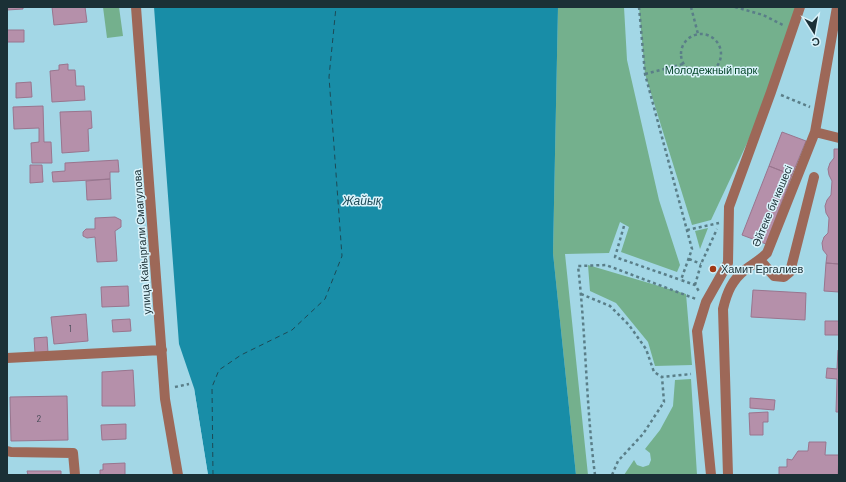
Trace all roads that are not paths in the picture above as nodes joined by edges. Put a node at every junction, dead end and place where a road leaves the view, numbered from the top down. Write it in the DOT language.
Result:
graph roads {
  1 [pos="136,7"];
  2 [pos="800,7"];
  3 [pos="837,7"];
  4 [pos="815,132"];
  5 [pos="839,138"];
  6 [pos="814,176"];
  7 [pos="760,260"];
  8 [pos="162,350"];
  9 [pos="7,358"];
  10 [pos="7,451"];
  11 [pos="75,475"];
  12 [pos="178,475"];
  13 [pos="711,475"];
  14 [pos="728,475"];
  1 -- 8 [label="street, улица Кайыргали Смагулова"];
  2 -- 13 [label="street"];
  3 -- 4 [label="street, Әйтеке би көшесі"];
  4 -- 5 [label="street"];
  4 -- 7 [label="street, Әйтеке би көшесі"];
  6 -- 7 [label="street"];
  7 -- 14 [label="street, Әйтеке би көшесі"];
  8 -- 9 [label="street"];
  8 -- 12 [label="street, улица Кайыргали Смагулова"];
  10 -- 11 [label="street"];
}
